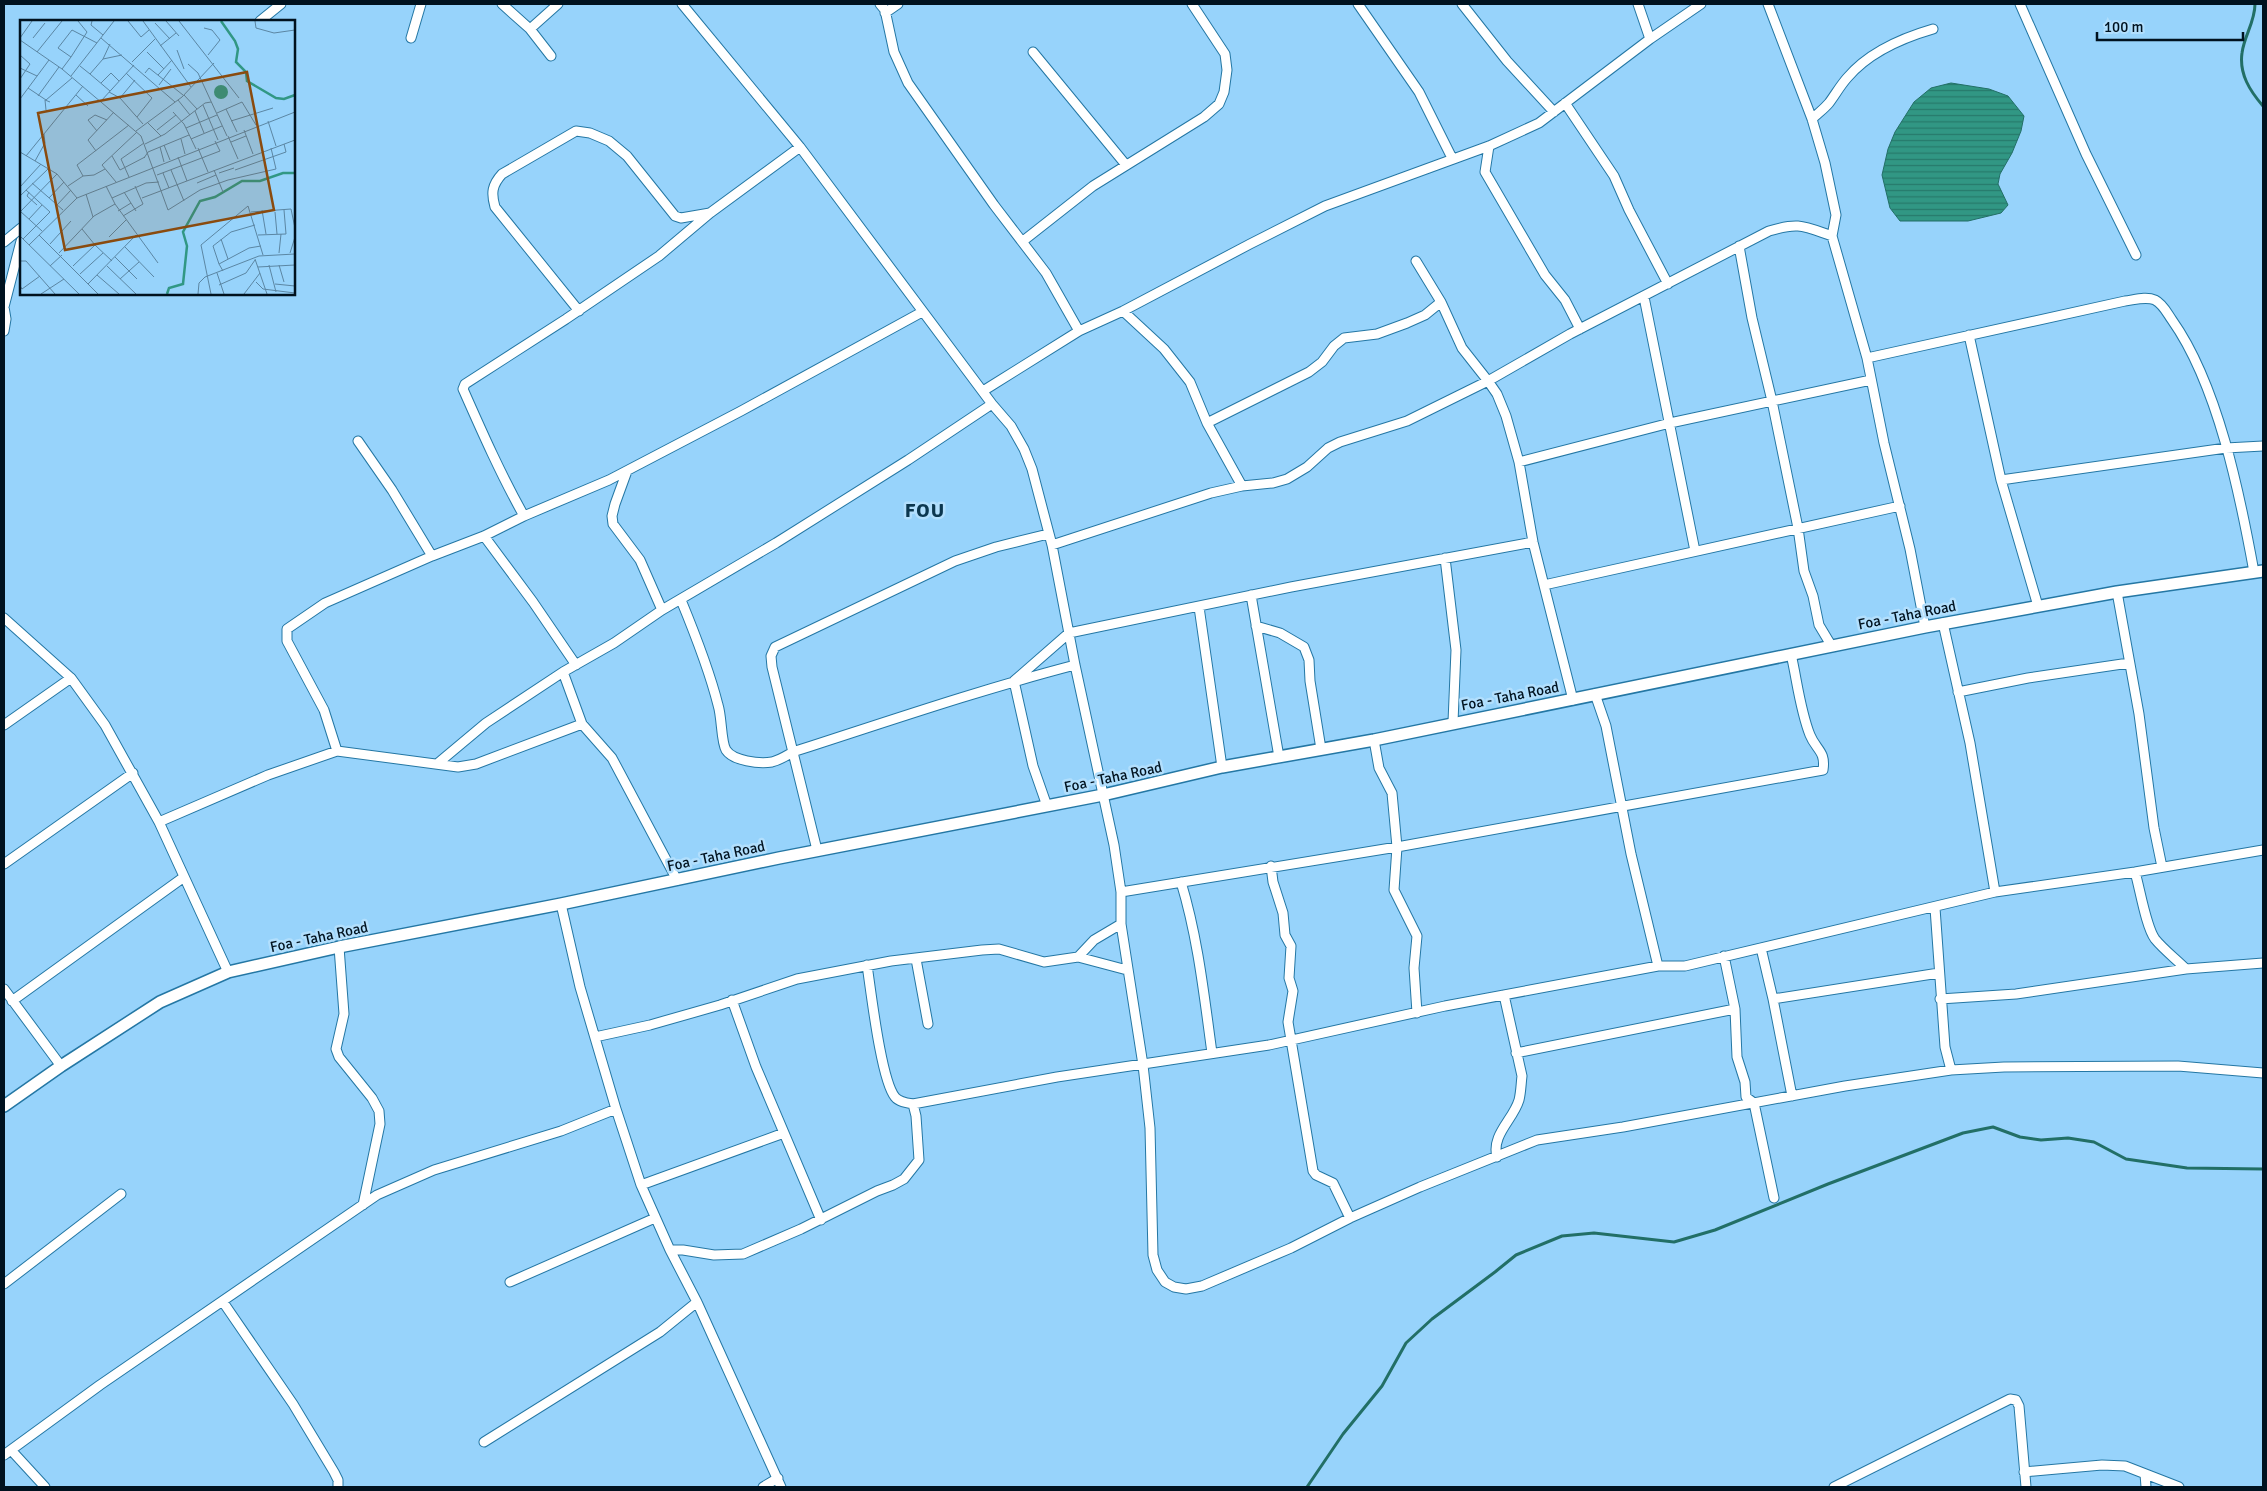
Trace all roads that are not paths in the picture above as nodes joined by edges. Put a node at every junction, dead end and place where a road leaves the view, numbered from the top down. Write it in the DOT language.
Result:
graph roads {
  1 [pos="281,4"];
  2 [pos="421,4"];
  3 [pos="502,4"];
  4 [pos="558,4"];
  5 [pos="682,4"];
  6 [pos="880,4"];
  7 [pos="898,4"];
  8 [pos="1192,4"];
  9 [pos="1358,4"];
  10 [pos="1462,4"];
  11 [pos="1638,4"];
  12 [pos="1701,4"];
  13 [pos="1768,4"];
  14 [pos="2020,4"];
  15 [pos="885,13"];
  16 [pos="261,20"];
  17 [pos="530,29"];
  18 [pos="1933,29"];
  19 [pos="411,38"];
  20 [pos="1650,39"];
  21 [pos="1033,52"];
  22 [pos="550,56"];
  23 [pos="1564,104"];
  24 [pos="1554,112"];
  25 [pos="1812,119"];
  26 [pos="1489,146"];
  27 [pos="800,147"];
  28 [pos="1452,158"];
  29 [pos="1126,166"];
  30 [pos="710,213"];
  31 [pos="20,229"];
  32 [pos="1832,236"];
  33 [pos="1023,241"];
  34 [pos="4,242"];
  35 [pos="20,245"];
  36 [pos="1739,246"];
  37 [pos="2136,254"];
  38 [pos="1416,261"];
  39 [pos="1668,284"];
  40 [pos="1644,297"];
  41 [pos="1441,302"];
  42 [pos="578,311"];
  43 [pos="1123,311"];
  44 [pos="922,312"];
  45 [pos="1580,329"];
  46 [pos="4,331"];
  47 [pos="1079,332"];
  48 [pos="1970,335"];
  49 [pos="1867,358"];
  50 [pos="1870,380"];
  51 [pos="1488,381"];
  52 [pos="983,391"];
  53 [pos="1772,401"];
  54 [pos="992,404"];
  55 [pos="1207,423"];
  56 [pos="1670,423"];
  57 [pos="358,441"];
  58 [pos="2263,446"];
  59 [pos="2226,448"];
  60 [pos="1519,462"];
  61 [pos="627,471"];
  62 [pos="2001,480"];
  63 [pos="1242,486"];
  64 [pos="1900,506"];
  65 [pos="524,516"];
  66 [pos="1798,528"];
  67 [pos="1048,534"];
  68 [pos="484,536"];
  69 [pos="1533,542"];
  70 [pos="1052,545"];
  71 [pos="1695,551"];
  72 [pos="432,556"];
  73 [pos="1445,558"];
  74 [pos="2258,572"];
  75 [pos="1544,585"];
  76 [pos="2117,592"];
  77 [pos="1251,596"];
  78 [pos="681,600"];
  79 [pos="2038,606"];
  80 [pos="1199,607"];
  81 [pos="662,610"];
  82 [pos="4,618"];
  83 [pos="1943,623"];
  84 [pos="1256,626"];
  85 [pos="1925,627"];
  86 [pos="1069,633"];
  87 [pos="1831,646"];
  88 [pos="1791,654"];
  89 [pos="2129,663"];
  90 [pos="576,665"];
  91 [pos="1075,665"];
  92 [pos="563,672"];
  93 [pos="71,678"];
  94 [pos="1014,681"];
  95 [pos="1958,692"];
  96 [pos="1595,694"];
  97 [pos="1573,700"];
  98 [pos="1453,722"];
  99 [pos="582,724"];
  100 [pos="4,725"];
  101 [pos="1374,740"];
  102 [pos="1321,749"];
  103 [pos="337,752"];
  104 [pos="792,752"];
  105 [pos="1279,757"];
  106 [pos="437,764"];
  107 [pos="1222,767"];
  108 [pos="133,773"];
  109 [pos="1103,796"];
  110 [pos="1046,806"];
  111 [pos="1622,807"];
  112 [pos="159,822"];
  113 [pos="1396,847"];
  114 [pos="817,850"];
  115 [pos="2263,850"];
  116 [pos="4,864"];
  117 [pos="1271,866"];
  118 [pos="2162,867"];
  119 [pos="2135,872"];
  120 [pos="184,877"];
  121 [pos="676,880"];
  122 [pos="1181,882"];
  123 [pos="1121,892"];
  124 [pos="1995,892"];
  125 [pos="561,904"];
  126 [pos="1935,908"];
  127 [pos="1121,924"];
  128 [pos="339,947"];
  129 [pos="1760,948"];
  130 [pos="1724,956"];
  131 [pos="1078,957"];
  132 [pos="916,959"];
  133 [pos="2263,963"];
  134 [pos="867,965"];
  135 [pos="1658,966"];
  136 [pos="2186,969"];
  137 [pos="1127,970"];
  138 [pos="228,972"];
  139 [pos="1939,973"];
  140 [pos="4,989"];
  141 [pos="1504,995"];
  142 [pos="1773,999"];
  143 [pos="1940,999"];
  144 [pos="732,1000"];
  145 [pos="12,1001"];
  146 [pos="1735,1009"];
  147 [pos="1417,1013"];
  148 [pos="928,1024"];
  149 [pos="595,1037"];
  150 [pos="1291,1039"];
  151 [pos="1516,1052"];
  152 [pos="1212,1053"];
  153 [pos="1143,1065"];
  154 [pos="61,1066"];
  155 [pos="1951,1070"];
  156 [pos="2263,1073"];
  157 [pos="1792,1096"];
  158 [pos="1754,1103"];
  159 [pos="912,1104"];
  160 [pos="4,1106"];
  161 [pos="616,1109"];
  162 [pos="784,1133"];
  163 [pos="1497,1157"];
  164 [pos="641,1185"];
  165 [pos="121,1194"];
  166 [pos="1774,1198"];
  167 [pos="363,1205"];
  168 [pos="655,1218"];
  169 [pos="1350,1218"];
  170 [pos="821,1220"];
  171 [pos="670,1250"];
  172 [pos="510,1282"];
  173 [pos="4,1284"];
  174 [pos="223,1302"];
  175 [pos="697,1302"];
  176 [pos="484,1442"];
  177 [pos="8,1452"];
  178 [pos="2024,1472"];
  179 [pos="2145,1474"];
  180 [pos="778,1478"];
  181 [pos="45,1487"];
  182 [pos="338,1487"];
  183 [pos="763,1487"];
  184 [pos="781,1487"];
  185 [pos="1834,1487"];
  186 [pos="2026,1487"];
  187 [pos="2146,1487"];
  188 [pos="2179,1487"];
  1 -- 16 [label="street"];
  2 -- 19 [label="street"];
  3 -- 17 [label="street"];
  4 -- 17 [label="street"];
  5 -- 27 [label="street"];
  6 -- 15 [label="street"];
  7 -- 15 [label="street"];
  8 -- 29 [label="street"];
  9 -- 28 [label="street"];
  10 -- 24 [label="street"];
  11 -- 20 [label="street"];
  12 -- 20 [label="street"];
  13 -- 25 [label="street"];
  14 -- 37 [label="street"];
  15 -- 33 [label="street"];
  17 -- 22 [label="street"];
  18 -- 25 [label="street"];
  20 -- 23 [label="street"];
  21 -- 29 [label="street"];
  23 -- 24 [label="street"];
  23 -- 39 [label="street"];
  24 -- 26 [label="street"];
  25 -- 32 [label="street"];
  26 -- 28 [label="street"];
  26 -- 45 [label="street"];
  27 -- 30 [label="street"];
  27 -- 44 [label="street"];
  28 -- 43 [label="street"];
  29 -- 33 [label="street"];
  30 -- 42 [label="street"];
  30 -- 42 [label="street"];
  31 -- 34 [label="street"];
  32 -- 36 [label="street"];
  32 -- 49 [label="street"];
  33 -- 47 [label="street"];
  35 -- 46 [label="street"];
  36 -- 39 [label="street"];
  36 -- 53 [label="street"];
  38 -- 41 [label="street"];
  39 -- 40 [label="street"];
  40 -- 45 [label="street"];
  40 -- 56 [label="street"];
  41 -- 51 [label="street"];
  41 -- 55 [label="street"];
  42 -- 65 [label="street"];
  43 -- 47 [label="street"];
  43 -- 55 [label="street"];
  44 -- 52 [label="street"];
  44 -- 61 [label="street"];
  45 -- 51 [label="street"];
  47 -- 52 [label="street"];
  48 -- 49 [label="street"];
  48 -- 59 [label="street"];
  48 -- 62 [label="street"];
  49 -- 50 [label="street"];
  50 -- 53 [label="street"];
  50 -- 64 [label="street"];
  51 -- 60 [label="street"];
  51 -- 63 [label="street"];
  52 -- 54 [label="street"];
  53 -- 56 [label="street"];
  53 -- 66 [label="street"];
  54 -- 67 [label="street"];
  54 -- 78 [label="street"];
  55 -- 63 [label="street"];
  56 -- 60 [label="street"];
  56 -- 71 [label="street"];
  57 -- 72 [label="street"];
  58 -- 59 [label="street"];
  59 -- 62 [label="street"];
  59 -- 74 [label="street"];
  60 -- 69 [label="street"];
  61 -- 65 [label="street"];
  61 -- 81 [label="street"];
  62 -- 79 [label="street"];
  63 -- 70 [label="street"];
  64 -- 66 [label="street"];
  64 -- 85 [label="street"];
  65 -- 68 [label="street"];
  66 -- 71 [label="street"];
  66 -- 87 [label="street"];
  67 -- 70 [label="street"];
  67 -- 104 [label="street"];
  68 -- 72 [label="street"];
  68 -- 90 [label="street"];
  69 -- 73 [label="street"];
  69 -- 75 [label="street"];
  70 -- 86 [label="street"];
  71 -- 75 [label="street"];
  72 -- 103 [label="street"];
  73 -- 77 [label="street"];
  73 -- 98 [label="street"];
  74 -- 76 [label="street, Foa - Taha Road"];
  75 -- 97 [label="street"];
  76 -- 79 [label="street, Foa - Taha Road"];
  76 -- 89 [label="street"];
  77 -- 80 [label="street"];
  77 -- 84 [label="street"];
  78 -- 81 [label="street"];
  78 -- 104 [label="street"];
  79 -- 83 [label="street, Foa - Taha Road"];
  80 -- 86 [label="street"];
  80 -- 107 [label="street"];
  81 -- 90 [label="street"];
  82 -- 93 [label="street"];
  83 -- 85 [label="street, Foa - Taha Road"];
  83 -- 95 [label="street"];
  84 -- 102 [label="street"];
  84 -- 105 [label="street"];
  85 -- 87 [label="street, Foa - Taha Road"];
  86 -- 91 [label="street"];
  86 -- 94 [label="street"];
  87 -- 88 [label="street, Foa - Taha Road"];
  88 -- 96 [label="street, Foa - Taha Road"];
  88 -- 111 [label="street"];
  89 -- 95 [label="street"];
  89 -- 118 [label="street"];
  90 -- 92 [label="street"];
  91 -- 94 [label="street"];
  91 -- 109 [label="street"];
  92 -- 99 [label="street"];
  92 -- 106 [label="street"];
  93 -- 100 [label="street"];
  93 -- 108 [label="street"];
  94 -- 104 [label="street"];
  94 -- 110 [label="street"];
  95 -- 124 [label="street"];
  96 -- 97 [label="street, Foa - Taha Road"];
  96 -- 111 [label="street"];
  97 -- 98 [label="street, Foa - Taha Road"];
  98 -- 101 [label="street, Foa - Taha Road"];
  99 -- 106 [label="street"];
  99 -- 121 [label="street"];
  101 -- 102 [label="street, Foa - Taha Road"];
  101 -- 113 [label="street"];
  102 -- 105 [label="street, Foa - Taha Road"];
  103 -- 106 [label="street"];
  103 -- 112 [label="street"];
  104 -- 114 [label="street"];
  105 -- 107 [label="street, Foa - Taha Road"];
  107 -- 109 [label="street, Foa - Taha Road"];
  108 -- 112 [label="street"];
  108 -- 116 [label="street"];
  109 -- 110 [label="street, Foa - Taha Road"];
  109 -- 123 [label="street"];
  110 -- 114 [label="street, Foa - Taha Road"];
  111 -- 113 [label="street"];
  111 -- 135 [label="street"];
  112 -- 120 [label="street"];
  113 -- 117 [label="street"];
  113 -- 147 [label="street"];
  114 -- 121 [label="street, Foa - Taha Road"];
  115 -- 118 [label="street"];
  117 -- 122 [label="street"];
  117 -- 150 [label="street"];
  118 -- 119 [label="street"];
  119 -- 124 [label="street"];
  119 -- 136 [label="street"];
  120 -- 138 [label="street"];
  120 -- 145 [label="street"];
  121 -- 125 [label="street, Foa - Taha Road"];
  122 -- 123 [label="street"];
  122 -- 152 [label="street"];
  123 -- 127 [label="street"];
  124 -- 126 [label="street"];
  125 -- 128 [label="street, Foa - Taha Road"];
  125 -- 149 [label="street"];
  126 -- 129 [label="street"];
  126 -- 139 [label="street"];
  127 -- 131 [label="street"];
  127 -- 137 [label="street"];
  128 -- 138 [label="street, Foa - Taha Road"];
  128 -- 167 [label="street"];
  129 -- 130 [label="street"];
  129 -- 142 [label="street"];
  130 -- 135 [label="street"];
  130 -- 146 [label="street"];
  131 -- 132 [label="street"];
  131 -- 137 [label="street"];
  132 -- 134 [label="street"];
  132 -- 148 [label="street"];
  133 -- 136 [label="street"];
  134 -- 144 [label="street"];
  134 -- 159 [label="street"];
  135 -- 141 [label="street"];
  136 -- 143 [label="street"];
  137 -- 153 [label="street"];
  138 -- 154 [label="street, Foa - Taha Road"];
  139 -- 142 [label="street"];
  139 -- 143 [label="street"];
  140 -- 145 [label="street"];
  141 -- 147 [label="street"];
  141 -- 151 [label="street"];
  142 -- 157 [label="street"];
  143 -- 155 [label="street"];
  144 -- 149 [label="street"];
  144 -- 162 [label="street"];
  145 -- 154 [label="street"];
  146 -- 151 [label="street"];
  146 -- 158 [label="street"];
  147 -- 150 [label="street"];
  149 -- 161 [label="street"];
  150 -- 152 [label="street"];
  150 -- 169 [label="street"];
  151 -- 163 [label="street"];
  152 -- 153 [label="street"];
  153 -- 159 [label="street"];
  153 -- 169 [label="street"];
  154 -- 160 [label="street, Foa - Taha Road"];
  155 -- 156 [label="street"];
  155 -- 157 [label="street"];
  157 -- 158 [label="street"];
  158 -- 163 [label="street"];
  158 -- 166 [label="street"];
  159 -- 170 [label="street"];
  161 -- 164 [label="street"];
  161 -- 167 [label="street"];
  162 -- 164 [label="street"];
  162 -- 170 [label="street"];
  163 -- 169 [label="street"];
  164 -- 168 [label="street"];
  165 -- 173 [label="street"];
  167 -- 174 [label="street"];
  168 -- 171 [label="street"];
  168 -- 172 [label="street"];
  170 -- 171 [label="street"];
  171 -- 175 [label="street"];
  174 -- 177 [label="street"];
  174 -- 182 [label="street"];
  175 -- 176 [label="street"];
  175 -- 180 [label="street"];
  177 -- 181 [label="street"];
  178 -- 179 [label="street"];
  178 -- 185 [label="street"];
  178 -- 186 [label="street"];
  179 -- 187 [label="street"];
  179 -- 188 [label="street"];
  180 -- 183 [label="street"];
  180 -- 184 [label="street"];
}
